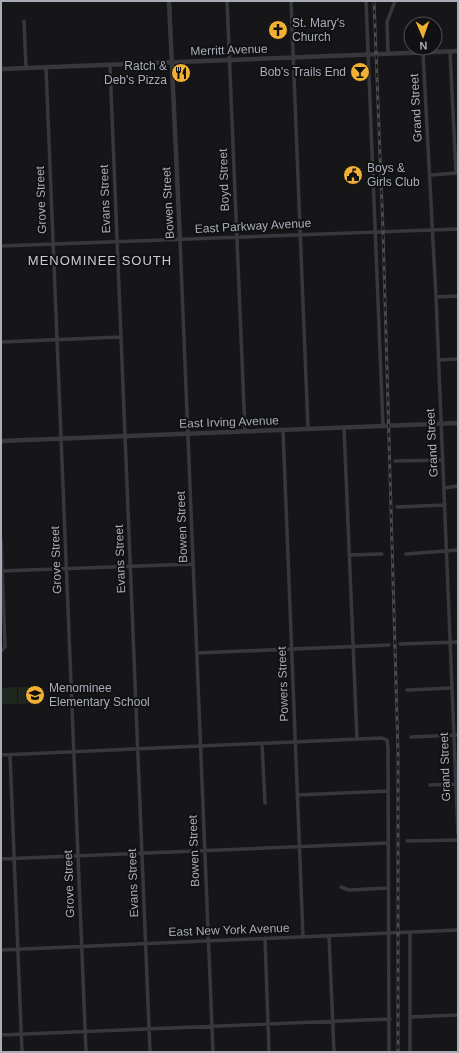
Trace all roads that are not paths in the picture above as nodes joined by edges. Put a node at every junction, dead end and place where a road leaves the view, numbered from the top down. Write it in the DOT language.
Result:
graph roads {
  1 [pos="169,1"];
  2 [pos="227,1"];
  3 [pos="291,1"];
  4 [pos="366,1"];
  5 [pos="396,1"];
  6 [pos="24,21"];
  7 [pos="443,51"];
  8 [pos="450,51"];
  9 [pos="458,51"];
  10 [pos="388,53"];
  11 [pos="403,53"];
  12 [pos="368,54"];
  13 [pos="423,56"];
  14 [pos="293,58"];
  15 [pos="229,60"];
  16 [pos="172,62"];
  17 [pos="110,66"];
  18 [pos="26,68"];
  19 [pos="46,68"];
  20 [pos="1,69"];
  21 [pos="457,173"];
  22 [pos="431,175"];
  23 [pos="458,229"];
  24 [pos="433,230"];
  25 [pos="376,231"];
  26 [pos="300,234"];
  27 [pos="237,237"];
  28 [pos="180,240"];
  29 [pos="117,242"];
  30 [pos="53,244"];
  31 [pos="1,246"];
  32 [pos="458,296"];
  33 [pos="436,297"];
  34 [pos="121,337"];
  35 [pos="57,340"];
  36 [pos="1,342"];
  37 [pos="458,359"];
  38 [pos="439,360"];
  39 [pos="458,423"];
  40 [pos="441,424"];
  41 [pos="383,426"];
  42 [pos="344,427"];
  43 [pos="308,429"];
  44 [pos="283,430"];
  45 [pos="245,431"];
  46 [pos="188,433"];
  47 [pos="125,436"];
  48 [pos="62,439"];
  49 [pos="1,441"];
  50 [pos="443,460"];
  51 [pos="395,461"];
  52 [pos="458,486"];
  53 [pos="444,488"];
  54 [pos="445,505"];
  55 [pos="398,507"];
  56 [pos="1,538"];
  57 [pos="458,550"];
  58 [pos="447,551"];
  59 [pos="382,554"];
  60 [pos="406,554"];
  61 [pos="349,556"];
  62 [pos="193,564"];
  63 [pos="130,567"];
  64 [pos="66,569"];
  65 [pos="2,571"];
  66 [pos="451,642"];
  67 [pos="458,642"];
  68 [pos="400,644"];
  69 [pos="389,645"];
  70 [pos="353,646"];
  71 [pos="292,649"];
  72 [pos="1,650"];
  73 [pos="197,653"];
  74 [pos="452,688"];
  75 [pos="407,690"];
  76 [pos="456,735"];
  77 [pos="411,737"];
  78 [pos="357,740"];
  79 [pos="296,743"];
  80 [pos="262,744"];
  81 [pos="200,747"];
  82 [pos="137,749"];
  83 [pos="74,752"];
  84 [pos="10,754"];
  85 [pos="1,755"];
  86 [pos="456,784"];
  87 [pos="430,785"];
  88 [pos="388,792"];
  89 [pos="297,795"];
  90 [pos="265,803"];
  91 [pos="458,834"];
  92 [pos="458,840"];
  93 [pos="408,841"];
  94 [pos="388,843"];
  95 [pos="299,846"];
  96 [pos="204,851"];
  97 [pos="142,853"];
  98 [pos="78,856"];
  99 [pos="1,859"];
  100 [pos="14,859"];
  101 [pos="341,887"];
  102 [pos="388,888"];
  103 [pos="458,930"];
  104 [pos="410,932"];
  105 [pos="389,933"];
  106 [pos="329,936"];
  107 [pos="303,937"];
  108 [pos="265,938"];
  109 [pos="208,941"];
  110 [pos="145,943"];
  111 [pos="81,946"];
  112 [pos="17,949"];
  113 [pos="1,950"];
  114 [pos="458,1016"];
  115 [pos="410,1017"];
  116 [pos="390,1019"];
  117 [pos="332,1021"];
  118 [pos="268,1024"];
  119 [pos="212,1026"];
  120 [pos="149,1029"];
  121 [pos="86,1032"];
  122 [pos="21,1034"];
  123 [pos="1,1035"];
  124 [pos="22,1052"];
  125 [pos="86,1052"];
  126 [pos="150,1052"];
  127 [pos="212,1052"];
  128 [pos="269,1052"];
  129 [pos="334,1052"];
  130 [pos="389,1052"];
  131 [pos="410,1052"];
  1 -- 16 [label="street, Bowen Street"];
  2 -- 15 [label="street, Boyd Street"];
  3 -- 14 [label="street"];
  4 -- 12 [label="street"];
  5 -- 10 [label="street"];
  6 -- 18 [label="street"];
  7 -- 8 [label="street, Merritt Avenue"];
  8 -- 9 [label="street, Merritt Avenue"];
  8 -- 21 [label="street"];
  10 -- 11 [label="street, Merritt Avenue"];
  10 -- 12 [label="street, Merritt Avenue"];
  12 -- 14 [label="street, Merritt Avenue"];
  12 -- 25 [label="street"];
  13 -- 22 [label="street, Grand Street"];
  14 -- 15 [label="street, Merritt Avenue"];
  14 -- 26 [label="street"];
  15 -- 16 [label="street, Merritt Avenue"];
  15 -- 27 [label="street, Boyd Street"];
  16 -- 17 [label="street, Merritt Avenue"];
  16 -- 28 [label="street, Bowen Street"];
  17 -- 19 [label="street, Merritt Avenue"];
  17 -- 29 [label="street, Evans Street"];
  18 -- 19 [label="street, Merritt Avenue"];
  18 -- 20 [label="street, Merritt Avenue"];
  19 -- 30 [label="street, Grove Street"];
  21 -- 22 [label="street"];
  22 -- 24 [label="street, Grand Street"];
  23 -- 24 [label="street, East Parkway Avenue"];
  24 -- 25 [label="street, East Parkway Avenue"];
  24 -- 33 [label="street, Grand Street"];
  25 -- 26 [label="street, East Parkway Avenue"];
  25 -- 41 [label="street"];
  26 -- 27 [label="street, East Parkway Avenue"];
  26 -- 43 [label="street"];
  27 -- 28 [label="street, East Parkway Avenue"];
  27 -- 45 [label="street, Boyd Street"];
  28 -- 29 [label="street, East Parkway Avenue"];
  28 -- 46 [label="street, Bowen Street"];
  29 -- 30 [label="street, East Parkway Avenue"];
  29 -- 34 [label="street, Evans Street"];
  30 -- 31 [label="street, East Parkway Avenue"];
  30 -- 35 [label="street, Grove Street"];
  32 -- 33 [label="street"];
  33 -- 38 [label="street, Grand Street"];
  34 -- 35 [label="street"];
  34 -- 47 [label="street, Evans Street"];
  35 -- 36 [label="street"];
  35 -- 48 [label="street, Grove Street"];
  37 -- 38 [label="street"];
  38 -- 40 [label="street, Grand Street"];
  39 -- 40 [label="street, East Irving Avenue"];
  40 -- 41 [label="street, East Irving Avenue"];
  40 -- 50 [label="street, Grand Street"];
  41 -- 42 [label="street, East Irving Avenue"];
  42 -- 43 [label="street, East Irving Avenue"];
  42 -- 61 [label="street"];
  43 -- 44 [label="street, East Irving Avenue"];
  44 -- 45 [label="street, East Irving Avenue"];
  44 -- 71 [label="street, Powers Street"];
  45 -- 46 [label="street, East Irving Avenue"];
  46 -- 47 [label="street, East Irving Avenue"];
  46 -- 62 [label="street, Bowen Street"];
  47 -- 48 [label="street, East Irving Avenue"];
  47 -- 63 [label="street, Evans Street"];
  48 -- 49 [label="street, East Irving Avenue"];
  48 -- 64 [label="street, Grove Street"];
  50 -- 51 [label="street"];
  50 -- 53 [label="street, Grand Street"];
  52 -- 53 [label="street"];
  53 -- 54 [label="street, Grand Street"];
  54 -- 55 [label="street"];
  54 -- 58 [label="street, Grand Street"];
  56 -- 65 [label="street"];
  57 -- 58 [label="street"];
  58 -- 60 [label="street"];
  58 -- 66 [label="street, Grand Street"];
  59 -- 61 [label="street"];
  61 -- 70 [label="street"];
  62 -- 63 [label="street"];
  62 -- 73 [label="street, Bowen Street"];
  63 -- 64 [label="street"];
  63 -- 82 [label="street, Evans Street"];
  64 -- 65 [label="street"];
  64 -- 83 [label="street, Grove Street"];
  65 -- 72 [label="street"];
  66 -- 67 [label="street"];
  66 -- 68 [label="street"];
  66 -- 74 [label="street, Grand Street"];
  69 -- 70 [label="street"];
  70 -- 71 [label="street"];
  70 -- 78 [label="street"];
  71 -- 73 [label="street"];
  71 -- 79 [label="street, Powers Street"];
  73 -- 81 [label="street, Bowen Street"];
  74 -- 75 [label="street"];
  74 -- 76 [label="street, Grand Street"];
  76 -- 77 [label="street"];
  76 -- 86 [label="street, Grand Street"];
  78 -- 79 [label="street"];
  78 -- 88 [label="street"];
  79 -- 80 [label="street"];
  79 -- 89 [label="street, Powers Street"];
  80 -- 81 [label="street"];
  80 -- 90 [label="street"];
  81 -- 82 [label="street"];
  81 -- 96 [label="street, Bowen Street"];
  82 -- 83 [label="street"];
  82 -- 97 [label="street, Evans Street"];
  83 -- 84 [label="street"];
  83 -- 98 [label="street, Grove Street"];
  84 -- 85 [label="street"];
  84 -- 100 [label="street"];
  86 -- 87 [label="street"];
  86 -- 91 [label="street, Grand Street"];
  88 -- 89 [label="street"];
  88 -- 94 [label="street"];
  89 -- 95 [label="street, Powers Street"];
  92 -- 93 [label="street"];
  94 -- 95 [label="street"];
  94 -- 102 [label="street"];
  95 -- 96 [label="street"];
  95 -- 107 [label="street, Powers Street"];
  96 -- 97 [label="street"];
  96 -- 109 [label="street, Bowen Street"];
  97 -- 98 [label="street"];
  97 -- 110 [label="street, Evans Street"];
  98 -- 100 [label="street"];
  98 -- 111 [label="street, Grove Street"];
  99 -- 100 [label="street"];
  100 -- 112 [label="street"];
  101 -- 102 [label="street"];
  102 -- 105 [label="street"];
  103 -- 104 [label="street, East New York Avenue"];
  104 -- 105 [label="street, East New York Avenue"];
  104 -- 115 [label="street"];
  105 -- 106 [label="street, East New York Avenue"];
  105 -- 116 [label="street"];
  106 -- 107 [label="street, East New York Avenue"];
  106 -- 117 [label="street"];
  107 -- 108 [label="street, East New York Avenue"];
  108 -- 109 [label="street, East New York Avenue"];
  108 -- 118 [label="street"];
  109 -- 110 [label="street, East New York Avenue"];
  109 -- 119 [label="street, Bowen Street"];
  110 -- 111 [label="street, East New York Avenue"];
  110 -- 120 [label="street, Evans Street"];
  111 -- 112 [label="street, East New York Avenue"];
  111 -- 121 [label="street, Grove Street"];
  112 -- 113 [label="street, East New York Avenue"];
  112 -- 122 [label="street"];
  114 -- 115 [label="street"];
  115 -- 131 [label="street"];
  116 -- 117 [label="street"];
  116 -- 130 [label="street"];
  117 -- 118 [label="street"];
  117 -- 129 [label="street"];
  118 -- 119 [label="street"];
  118 -- 128 [label="street"];
  119 -- 120 [label="street"];
  119 -- 127 [label="street, Bowen Street"];
  120 -- 121 [label="street"];
  120 -- 126 [label="street, Evans Street"];
  121 -- 122 [label="street"];
  121 -- 125 [label="street, Grove Street"];
  122 -- 123 [label="street"];
  122 -- 124 [label="street"];
}
